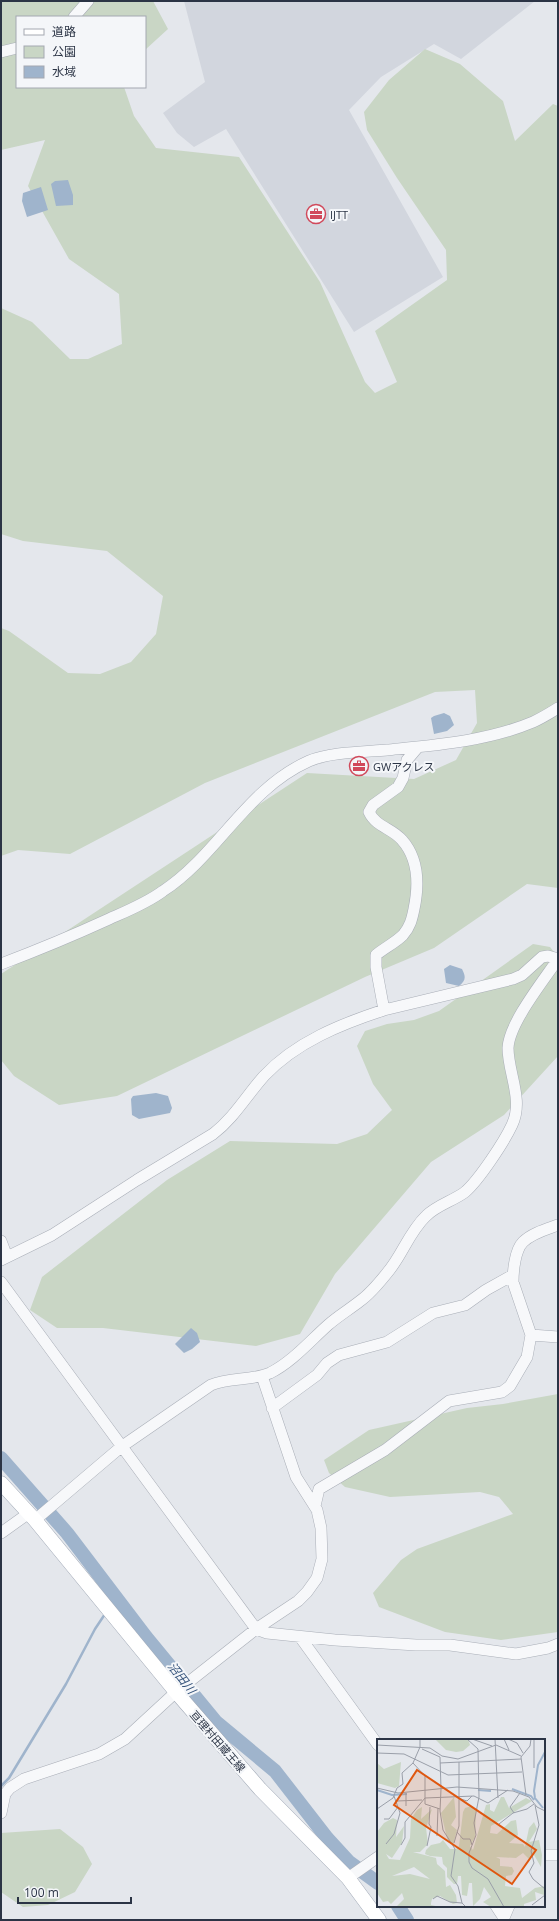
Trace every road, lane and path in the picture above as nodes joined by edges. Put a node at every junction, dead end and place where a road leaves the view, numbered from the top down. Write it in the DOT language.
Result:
graph roads {
  1 [pos="88,1"];
  2 [pos="75,16"];
  3 [pos="16,48"];
  4 [pos="1,52"];
  5 [pos="558,708"];
  6 [pos="418,747"];
  7 [pos="558,959"];
  8 [pos="1,964"];
  9 [pos="384,1010"];
  10 [pos="558,1225"];
  11 [pos="1,1240"];
  12 [pos="4,1259"];
  13 [pos="513,1275"];
  14 [pos="1,1282"];
  15 [pos="531,1335"];
  16 [pos="558,1337"];
  17 [pos="262,1376"];
  18 [pos="272,1408"];
  19 [pos="121,1447"];
  20 [pos="1,1483"];
  21 [pos="315,1506"];
  22 [pos="32,1517"];
  23 [pos="1,1533"];
  24 [pos="256,1629"];
  25 [pos="300,1637"];
  26 [pos="558,1644"];
  27 [pos="176,1692"];
  28 [pos="377,1744"];
  29 [pos="1,1813"];
  30 [pos="558,1846"];
  31 [pos="551,1855"];
  32 [pos="377,1858"];
  33 [pos="348,1878"];
  34 [pos="497,1907"];
  35 [pos="509,1907"];
  36 [pos="504,1919"];
  37 [pos="379,1920"];
  1 -- 2 [label="street"];
  3 -- 4 [label="street"];
  5 -- 6 [label="street"];
  6 -- 8 [label="street"];
  6 -- 9 [label="street"];
  7 -- 9 [label="street"];
  7 -- 17 [label="street"];
  9 -- 12 [label="street"];
  10 -- 13 [label="street"];
  11 -- 12 [label="street"];
  13 -- 15 [label="street"];
  13 -- 18 [label="street"];
  14 -- 19 [label="street"];
  15 -- 16 [label="street"];
  15 -- 21 [label="street"];
  17 -- 18 [label="street"];
  17 -- 19 [label="street"];
  18 -- 21 [label="street"];
  19 -- 22 [label="street"];
  19 -- 24 [label="street"];
  20 -- 22 [label="main road, 亘理村田蔵王線"];
  21 -- 24 [label="street"];
  22 -- 23 [label="street"];
  22 -- 27 [label="main road, 亘理村田蔵王線"];
  24 -- 25 [label="street"];
  24 -- 27 [label="street"];
  25 -- 26 [label="street"];
  25 -- 28 [label="street"];
  27 -- 29 [label="street"];
  27 -- 33 [label="main road, 亘理村田蔵王線"];
  30 -- 31 [label="street"];
  32 -- 33 [label="street"];
  33 -- 37 [label="main road, 亘理村田蔵王線"];
  34 -- 36 [label="street"];
  35 -- 36 [label="street"];
}
